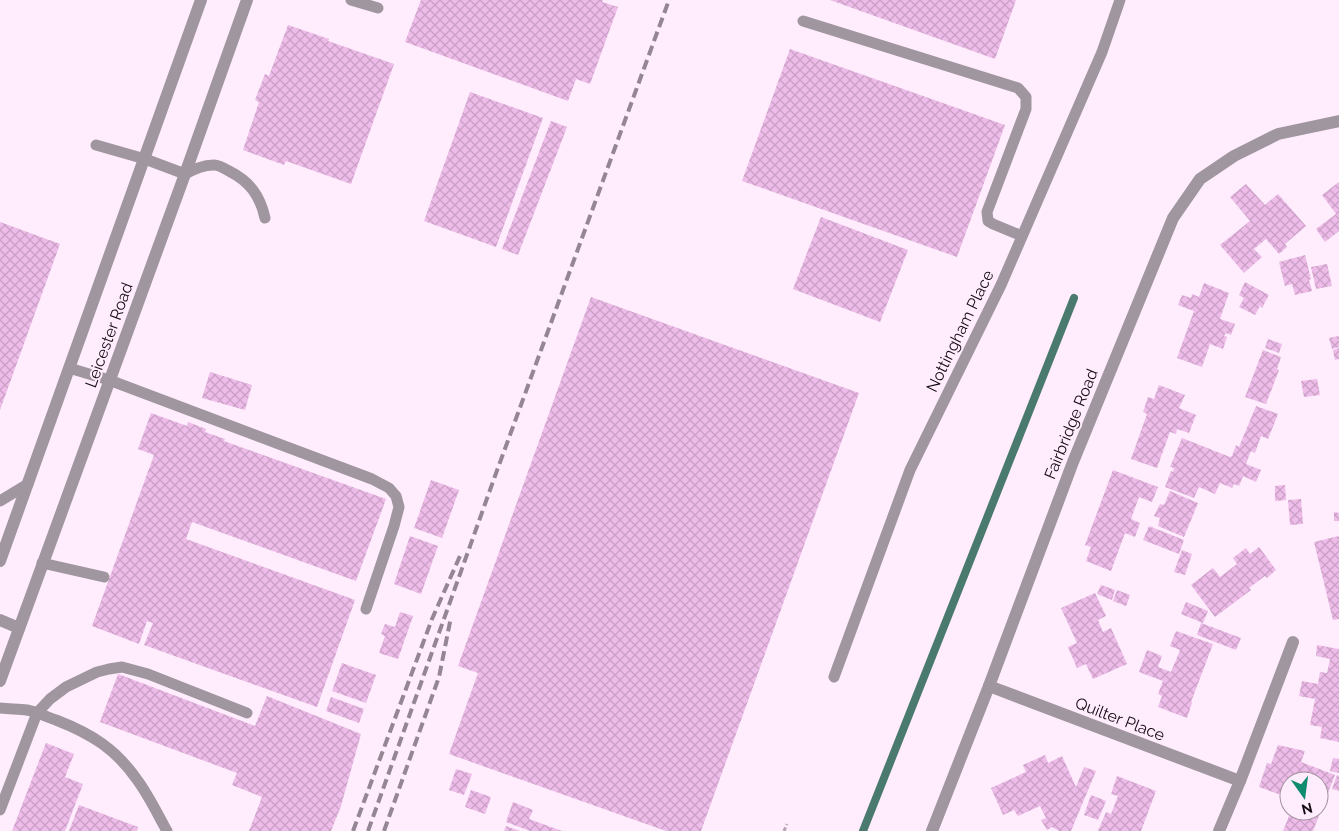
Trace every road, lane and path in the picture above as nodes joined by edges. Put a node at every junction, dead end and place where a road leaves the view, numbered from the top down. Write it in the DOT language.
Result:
graph roads {
  1 [pos="201,0"];
  2 [pos="247,0"];
  3 [pos="351,0"];
  4 [pos="1120,0"];
  5 [pos="378,8"];
  6 [pos="803,21"];
  7 [pos="1339,121"];
  8 [pos="96,145"];
  9 [pos="144,159"];
  10 [pos="185,174"];
  11 [pos="265,218"];
  12 [pos="1022,236"];
  13 [pos="69,368"];
  14 [pos="109,380"];
  15 [pos="28,484"];
  16 [pos="0,501"];
  17 [pos="0,561"];
  18 [pos="42,563"];
  19 [pos="104,577"];
  20 [pos="366,609"];
  21 [pos="0,620"];
  22 [pos="19,628"];
  23 [pos="1293,642"];
  24 [pos="834,677"];
  25 [pos="0,681"];
  26 [pos="990,686"];
  27 [pos="0,708"];
  28 [pos="37,713"];
  29 [pos="248,713"];
  30 [pos="1240,781"];
  31 [pos="0,810"];
  32 [pos="787,824"];
  33 [pos="167,831"];
  34 [pos="784,831"];
  35 [pos="932,831"];
  36 [pos="1219,831"];
  1 -- 9 [label="street, Leicester Road"];
  2 -- 10 [label="street, Leicester Road"];
  3 -- 5 [label="lane"];
  4 -- 12 [label="lane, Nottingham Place"];
  6 -- 12 [label="lane"];
  7 -- 26 [label="street, Fairbridge Road"];
  8 -- 9 [label="lane"];
  9 -- 10 [label="lane"];
  9 -- 13 [label="street, Leicester Road"];
  10 -- 11 [label="lane"];
  10 -- 14 [label="street, Leicester Road"];
  12 -- 24 [label="lane, Nottingham Place"];
  13 -- 14 [label="lane"];
  13 -- 15 [label="street, Leicester Road"];
  14 -- 18 [label="street, Leicester Road"];
  14 -- 20 [label="lane"];
  15 -- 16 [label="lane"];
  15 -- 17 [label="street, Leicester Road"];
  18 -- 19 [label="lane"];
  18 -- 22 [label="street, Leicester Road"];
  21 -- 22 [label="street"];
  22 -- 25 [label="street, Leicester Road"];
  23 -- 30 [label="street"];
  26 -- 30 [label="street, Quilter Place"];
  26 -- 35 [label="street, Fairbridge Road"];
  27 -- 28 [label="lane"];
  28 -- 29 [label="lane"];
  28 -- 31 [label="lane"];
  28 -- 33 [label="lane"];
  30 -- 36 [label="street"];
  32 -- 34 [label="path"];
}
